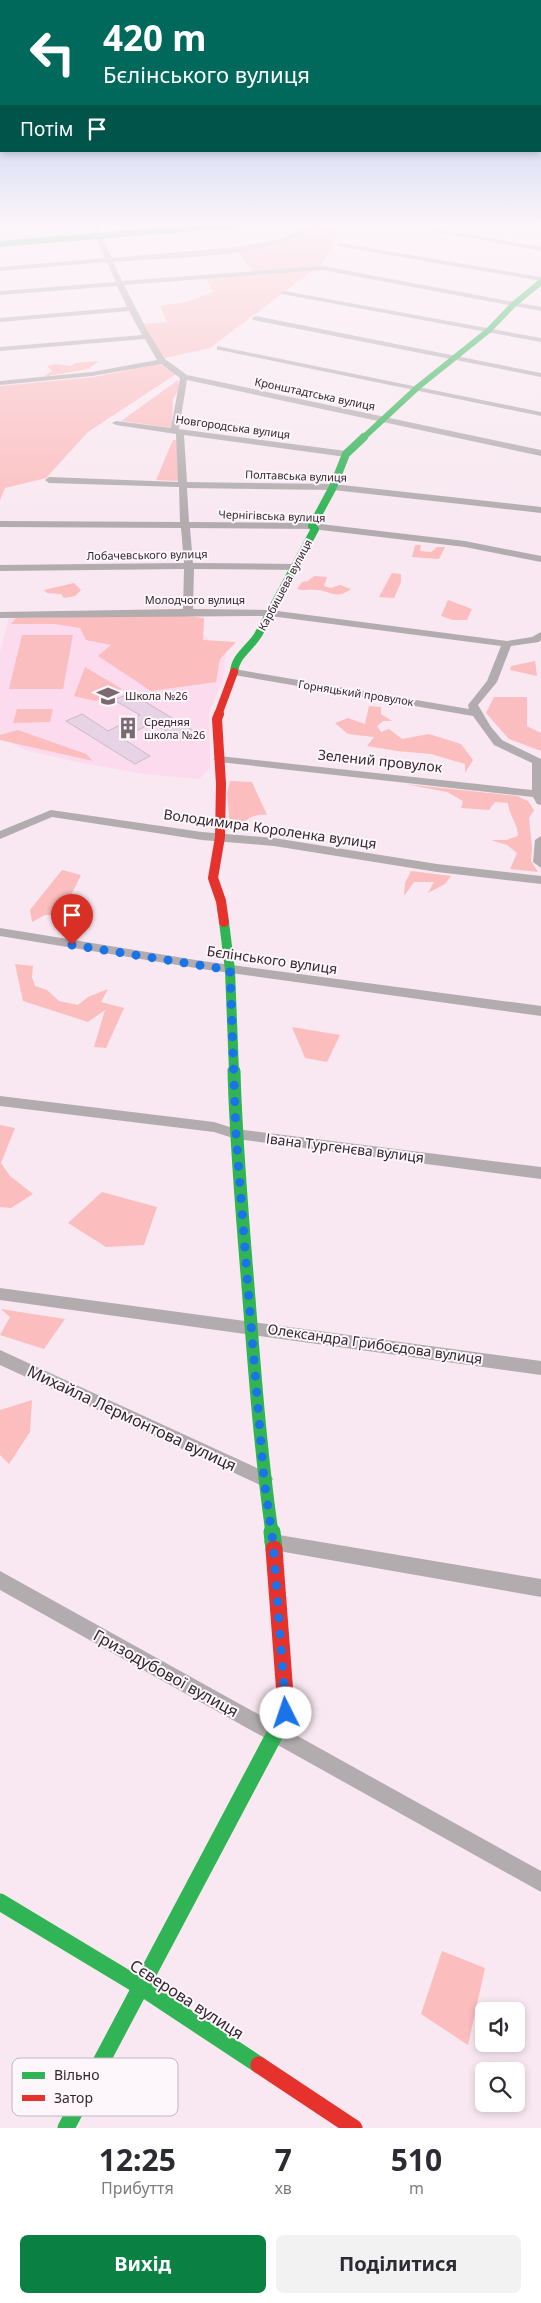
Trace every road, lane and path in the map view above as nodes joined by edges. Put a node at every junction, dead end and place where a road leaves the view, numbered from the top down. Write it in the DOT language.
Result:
graph roads {
  1 [pos="138,322"];
  2 [pos="277,322"];
  3 [pos="446,322"];
  4 [pos="496,322"];
  5 [pos="489,330"];
  6 [pos="145,337"];
  7 [pos="541,340"];
  8 [pos="220,348"];
  9 [pos="0,349"];
  10 [pos="454,358"];
  11 [pos="162,361"];
  12 [pos="541,375"];
  13 [pos="184,377"];
  14 [pos="0,383"];
  15 [pos="418,387"];
  16 [pos="541,414"];
  17 [pos="382,419"];
  18 [pos="116,423"];
  19 [pos="175,430"];
  20 [pos="541,453"];
  21 [pos="346,454"];
  22 [pos="49,480"];
  23 [pos="184,485"];
  24 [pos="333,487"];
  25 [pos="541,510"];
  26 [pos="0,524"];
  27 [pos="184,525"];
  28 [pos="312,526"];
  29 [pos="541,558"];
  30 [pos="189,566"];
  31 [pos="295,567"];
  32 [pos="0,568"];
  33 [pos="188,612"];
  34 [pos="270,613"];
  35 [pos="0,615"];
  36 [pos="541,635"];
  37 [pos="507,644"];
  38 [pos="234,672"];
  39 [pos="477,713"];
  40 [pos="219,759"];
  41 [pos="540,798"];
  42 [pos="0,835"];
  43 [pos="220,837"];
  44 [pos="541,840"];
  45 [pos="541,864"];
  46 [pos="541,880"];
  47 [pos="0,932"];
  48 [pos="230,970"];
  49 [pos="541,1011"];
  50 [pos="0,1101"];
  51 [pos="236,1134"];
  52 [pos="541,1173"];
  53 [pos="0,1294"];
  54 [pos="250,1326"];
  55 [pos="0,1356"];
  56 [pos="541,1368"];
  57 [pos="264,1479"];
  58 [pos="273,1542"];
  59 [pos="0,1580"];
  60 [pos="541,1588"];
  61 [pos="276,1734"];
  62 [pos="541,1882"];
  63 [pos="0,1902"];
  64 [pos="141,1988"];
  65 [pos="104,2058"];
  66 [pos="72,2116"];
  67 [pos="66,2128"];
  68 [pos="354,2128"];
  1 -- 6 [label="street, Кронштадтська вулиця"];
  2 -- 10 [label="street"];
  3 -- 5 [label="street"];
  4 -- 5 [label="street, Карбишева вулиця"];
  5 -- 7 [label="street"];
  5 -- 10 [label="street, Карбишева вулиця"];
  6 -- 9 [label="street"];
  6 -- 11 [label="street, Кронштадтська вулиця"];
  8 -- 15 [label="street"];
  10 -- 12 [label="street"];
  10 -- 15 [label="street, Карбишева вулиця"];
  11 -- 13 [label="street, Кронштадтська вулиця"];
  11 -- 14 [label="street"];
  13 -- 17 [label="street, Кронштадтська вулиця"];
  13 -- 19 [label="street"];
  15 -- 16 [label="street"];
  15 -- 17 [label="street, Карбишева вулиця"];
  17 -- 20 [label="street, Кронштадтська вулиця"];
  17 -- 21 [label="street, Карбишева вулиця"];
  18 -- 19 [label="street, Новгородська вулиця"];
  19 -- 21 [label="street, Новгородська вулиця"];
  19 -- 23 [label="street"];
  21 -- 24 [label="street, Карбишева вулиця"];
  22 -- 23 [label="street, Полтавська вулиця"];
  23 -- 24 [label="street, Полтавська вулиця"];
  23 -- 27 [label="street"];
  24 -- 25 [label="street, Полтавська вулиця"];
  24 -- 28 [label="street, Карбишева вулиця"];
  26 -- 27 [label="street, Чернігівська вулиця"];
  27 -- 28 [label="street, Чернігівська вулиця"];
  27 -- 30 [label="street"];
  28 -- 29 [label="street, Чернігівська вулиця"];
  28 -- 31 [label="street, Карбишева вулиця"];
  30 -- 31 [label="street, Лобачевського вулиця"];
  30 -- 32 [label="street, Лобачевського вулиця"];
  30 -- 33 [label="street"];
  31 -- 34 [label="street, Карбишева вулиця"];
  33 -- 34 [label="street, Молодчого вулиця"];
  33 -- 35 [label="street, Молодчого вулиця"];
  34 -- 37 [label="street, Молодчого вулиця"];
  34 -- 38 [label="street, Карбишева вулиця"];
  36 -- 37 [label="street, Молодчого вулиця"];
  37 -- 39 [label="street"];
  38 -- 39 [label="street, Горняцький провулок"];
  38 -- 40 [label="street, Карбишева вулиця"];
  39 -- 41 [label="street"];
  40 -- 41 [label="street, Зелений провулок"];
  40 -- 43 [label="street, Карбишева вулиця"];
  42 -- 43 [label="street, Володимира Короленка вулиця"];
  43 -- 46 [label="street, Володимира Короленка вулиця"];
  43 -- 48 [label="street, Карбишева вулиця"];
  44 -- 45 [label="street"];
  47 -- 48 [label="street, Бєлінського вулиця"];
  48 -- 49 [label="street, Бєлінського вулиця"];
  48 -- 51 [label="street, Карбишева вулиця"];
  50 -- 51 [label="street, Івана Тургенєва вулиця"];
  51 -- 52 [label="street, Івана Тургенєва вулиця"];
  51 -- 54 [label="street, Карбишева вулиця"];
  53 -- 54 [label="street, Олександра Грибоєдова вулиця"];
  54 -- 56 [label="street, Олександра Грибоєдова вулиця"];
  54 -- 57 [label="street, Карбишева вулиця"];
  55 -- 57 [label="street, Михайла Лермонтова вулиця"];
  57 -- 58 [label="street, Карбишева вулиця"];
  58 -- 60 [label="street"];
  58 -- 61 [label="street, Карбишева вулиця"];
  59 -- 61 [label="street, Гризодубової вулиця"];
  61 -- 62 [label="street, Гризодубової вулиця"];
  61 -- 64 [label="street, Карбишева вулиця"];
  63 -- 64 [label="street, Сєверова вулиця"];
  64 -- 65 [label="street, Карбишева вулиця"];
  64 -- 68 [label="street, Сєверова вулиця"];
  66 -- 67 [label="street, Карбишева вулиця"];
}
